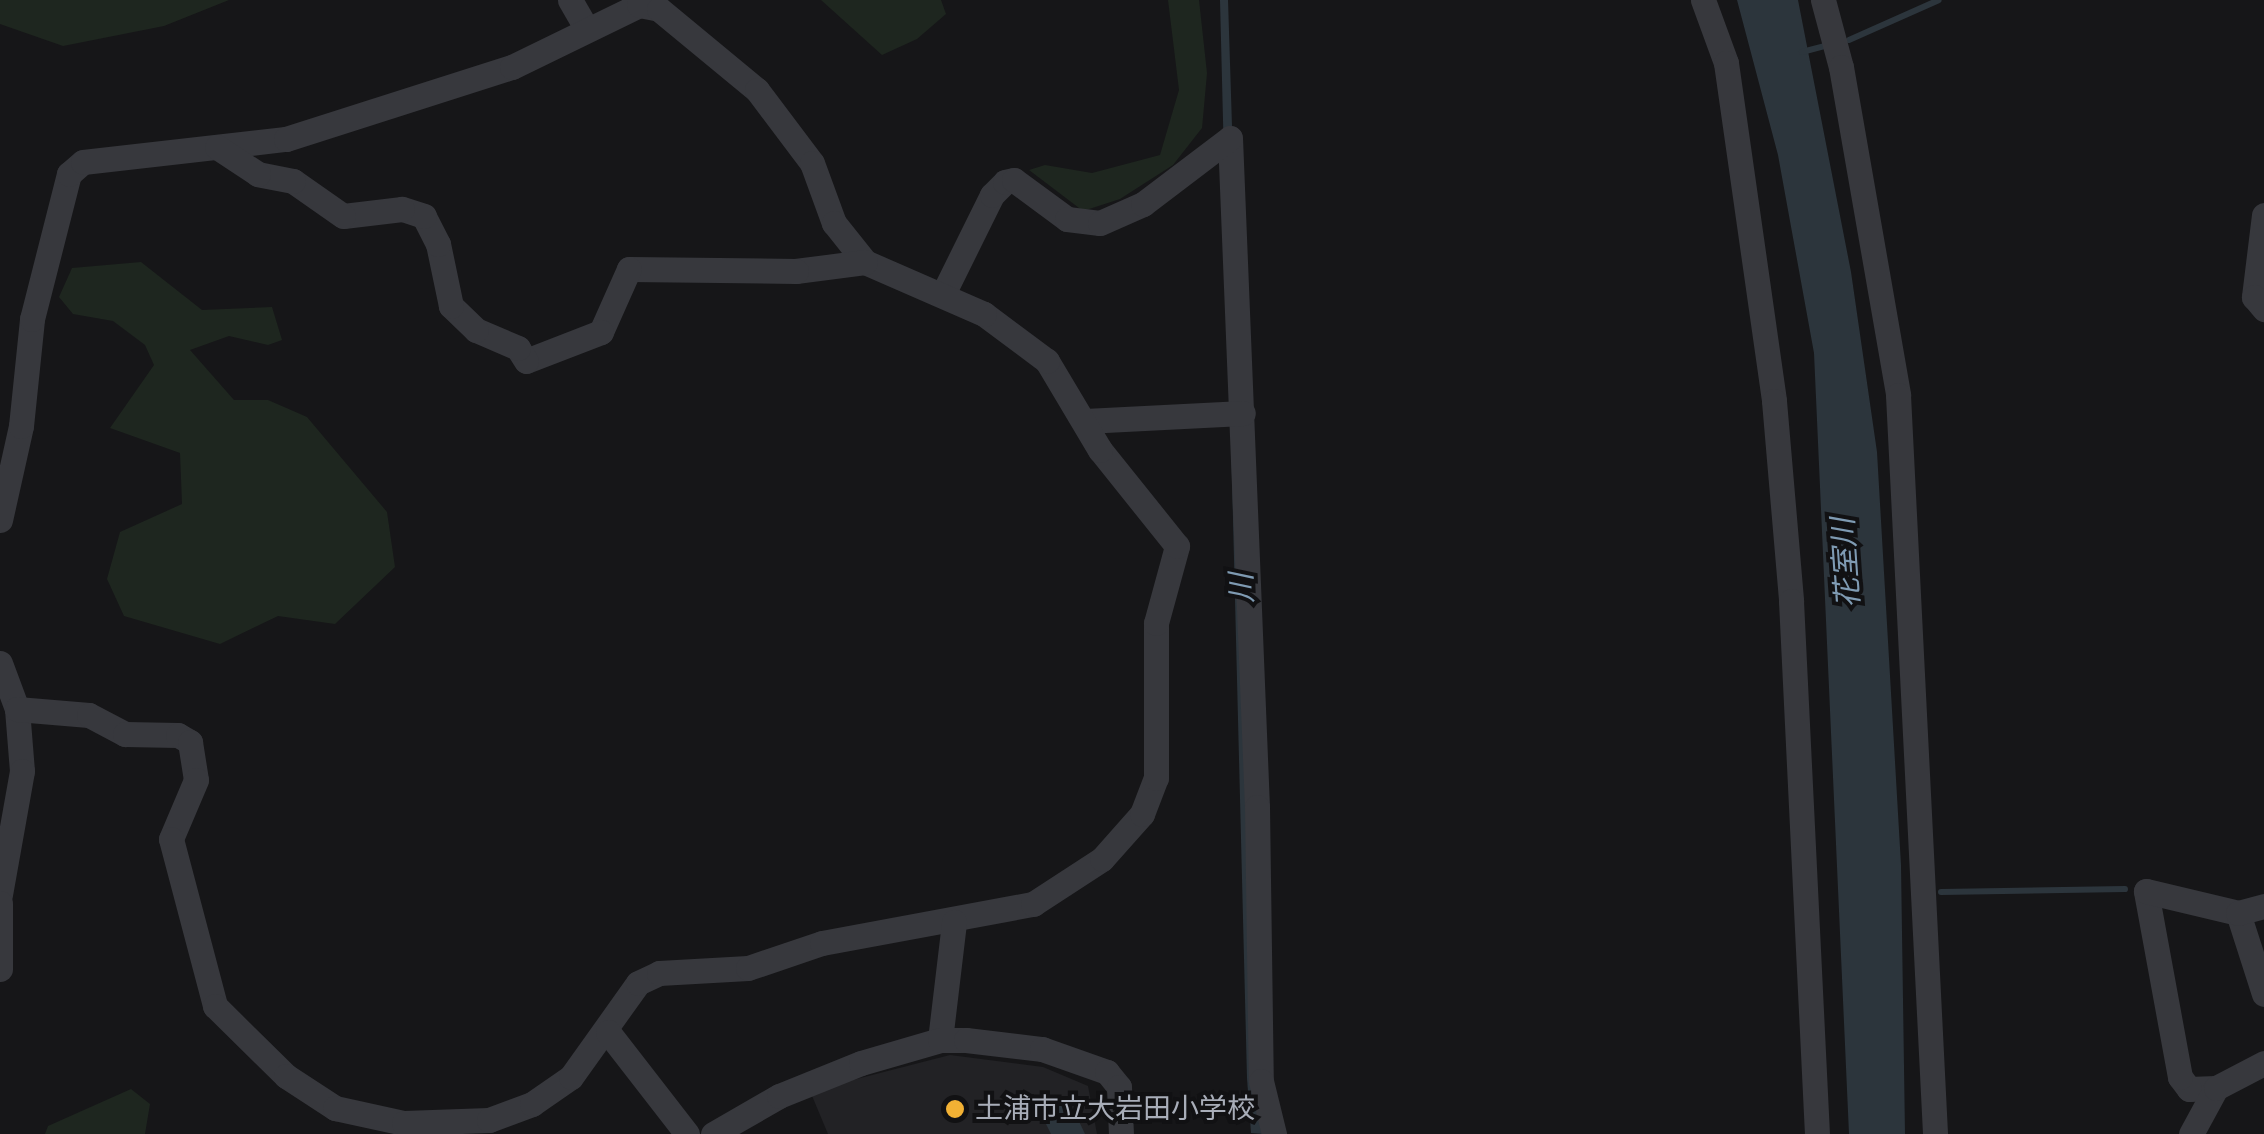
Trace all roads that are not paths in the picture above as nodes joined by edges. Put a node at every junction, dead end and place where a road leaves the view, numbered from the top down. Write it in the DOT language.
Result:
graph roads {
  1 [pos="570,0"];
  2 [pos="1703,0"];
  3 [pos="1823,0"];
  4 [pos="585,26"];
  5 [pos="217,147"];
  6 [pos="2264,215"];
  7 [pos="865,262"];
  8 [pos="944,292"];
  9 [pos="2264,309"];
  10 [pos="1243,413"];
  11 [pos="1085,421"];
  12 [pos="0,520"];
  13 [pos="0,663"];
  14 [pos="16,708"];
  15 [pos="0,899"];
  16 [pos="2264,906"];
  17 [pos="2238,913"];
  18 [pos="954,922"];
  19 [pos="0,969"];
  20 [pos="2264,994"];
  21 [pos="608,1032"];
  22 [pos="940,1040"];
  23 [pos="2264,1063"];
  24 [pos="2216,1088"];
  25 [pos="335,1108"];
  26 [pos="329,1134"];
  27 [pos="687,1134"];
  28 [pos="712,1134"];
  29 [pos="1121,1134"];
  30 [pos="1274,1134"];
  31 [pos="1817,1134"];
  32 [pos="1935,1134"];
  33 [pos="2191,1134"];
  1 -- 4 [label="street"];
  2 -- 31 [label="street"];
  3 -- 32 [label="street"];
  4 -- 5 [label="street"];
  4 -- 7 [label="street"];
  5 -- 7 [label="street"];
  5 -- 12 [label="street"];
  6 -- 9 [label="street"];
  7 -- 8 [label="street"];
  8 -- 10 [label="street"];
  8 -- 11 [label="street"];
  10 -- 11 [label="street"];
  10 -- 30 [label="street"];
  11 -- 18 [label="street"];
  13 -- 14 [label="street"];
  14 -- 15 [label="street"];
  14 -- 25 [label="street"];
  15 -- 19 [label="street"];
  16 -- 17 [label="street"];
  17 -- 20 [label="street"];
  17 -- 24 [label="street"];
  18 -- 21 [label="street"];
  18 -- 22 [label="street"];
  21 -- 25 [label="street"];
  21 -- 27 [label="street"];
  22 -- 28 [label="street"];
  22 -- 29 [label="street"];
  23 -- 24 [label="street"];
  24 -- 33 [label="street"];
  25 -- 26 [label="street"];
}
